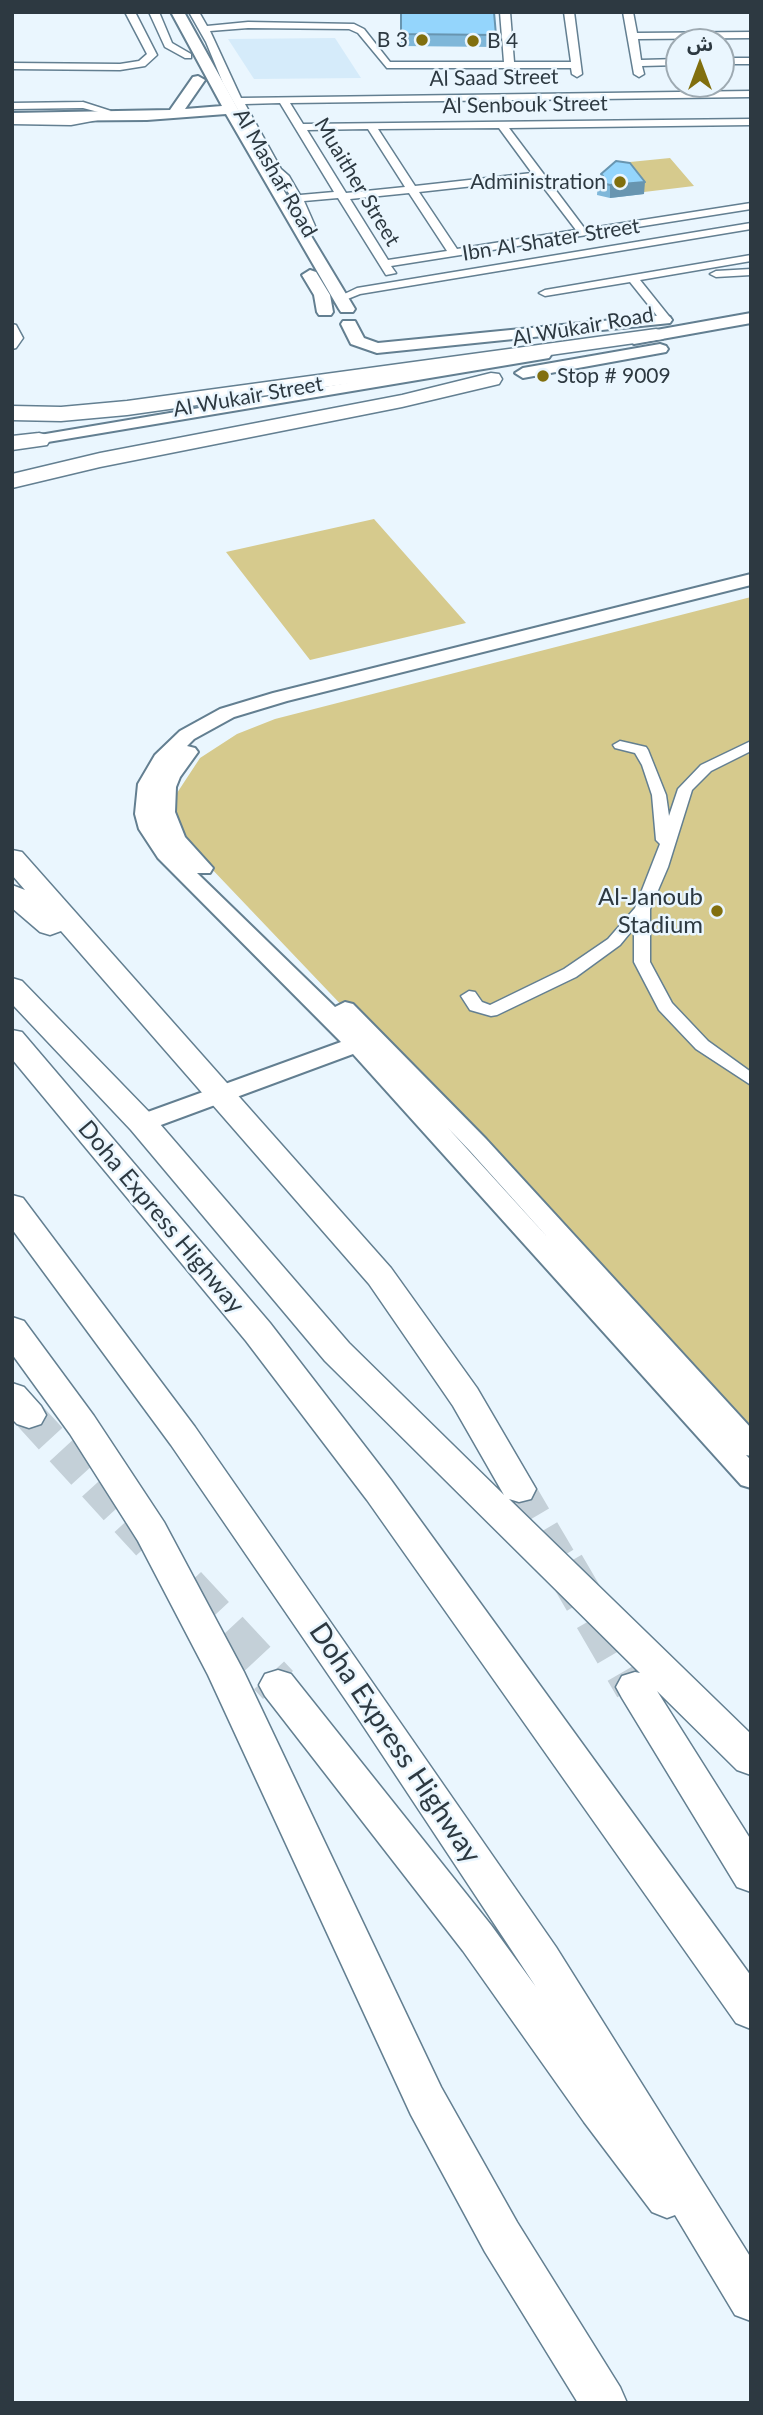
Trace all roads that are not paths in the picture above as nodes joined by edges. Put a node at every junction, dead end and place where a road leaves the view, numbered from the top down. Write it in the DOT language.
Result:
graph roads {
  1 [pos="130,12"];
  2 [pos="154,12"];
  3 [pos="164,12"];
  4 [pos="177,12"];
  5 [pos="335,12"];
  6 [pos="505,12"];
  7 [pos="569,12"];
  8 [pos="628,12"];
  9 [pos="244,19"];
  10 [pos="201,24"];
  11 [pos="334,24"];
  12 [pos="751,35"];
  13 [pos="632,36"];
  14 [pos="193,52"];
  15 [pos="665,62"];
  16 [pos="638,63"];
  17 [pos="509,65"];
  18 [pos="12,66"];
  19 [pos="639,74"];
  20 [pos="198,80"];
  21 [pos="524,97"];
  22 [pos="748,97"];
  23 [pos="284,100"];
  24 [pos="224,106"];
  25 [pos="12,108"];
  26 [pos="176,108"];
  27 [pos="102,114"];
  28 [pos="158,116"];
  29 [pos="12,119"];
  30 [pos="751,122"];
  31 [pos="526,124"];
  32 [pos="223,125"];
  33 [pos="502,125"];
  34 [pos="371,126"];
  35 [pos="300,127"];
  36 [pos="540,175"];
  37 [pos="268,176"];
  38 [pos="412,190"];
  39 [pos="295,197"];
  40 [pos="343,197"];
  41 [pos="751,206"];
  42 [pos="751,226"];
  43 [pos="615,228"];
  44 [pos="583,233"];
  45 [pos="304,239"];
  46 [pos="633,246"];
  47 [pos="454,253"];
  48 [pos="314,256"];
  49 [pos="745,259"];
  50 [pos="384,264"];
  51 [pos="627,280"];
  52 [pos="397,285"];
  53 [pos="356,291"];
  54 [pos="545,293"];
  55 [pos="751,305"];
  56 [pos="345,311"];
  57 [pos="751,318"];
  58 [pos="658,325"];
  59 [pos="12,327"];
  60 [pos="751,334"];
  61 [pos="12,346"];
  62 [pos="491,379"];
  63 [pos="12,413"];
  64 [pos="39,440"];
  65 [pos="12,444"];
  66 [pos="140,453"];
  67 [pos="12,461"];
  68 [pos="12,481"];
  69 [pos="12,490"];
  70 [pos="751,579"];
  71 [pos="751,590"];
  72 [pos="620,745"];
  73 [pos="751,745"];
  74 [pos="665,847"];
  75 [pos="12,858"];
  76 [pos="12,893"];
  77 [pos="642,909"];
  78 [pos="12,919"];
  79 [pos="59,933"];
  80 [pos="12,987"];
  81 [pos="468,996"];
  82 [pos="160,1026"];
  83 [pos="12,1039"];
  84 [pos="366,1041"];
  85 [pos="751,1080"];
  86 [pos="220,1095"];
  87 [pos="142,1123"];
  88 [pos="12,1206"];
  89 [pos="12,1329"];
  90 [pos="751,1446"];
  91 [pos="751,1478"];
  92 [pos="519,1489"];
  93 [pos="278,1685"];
  94 [pos="635,1687"];
  95 [pos="751,1759"];
  96 [pos="751,1875"];
  97 [pos="751,2010"];
  98 [pos="751,2299"];
  99 [pos="751,2306"];
  100 [pos="604,2403"];
  1 -- 18 [label="street"];
  2 -- 14 [label="street, Al Mashaf Road"];
  3 -- 14 [label="street, Al Mashaf Road"];
  4 -- 14 [label="street, Al Mashaf Road"];
  5 -- 11 [label="street"];
  6 -- 17 [label="street"];
  7 -- 17 [label="street"];
  8 -- 13 [label="street"];
  9 -- 10 [label="street"];
  9 -- 11 [label="street"];
  10 -- 14 [label="street"];
  10 -- 24 [label="street, Al Mashaf Road"];
  11 -- 17 [label="street"];
  12 -- 13 [label="street"];
  13 -- 16 [label="street"];
  14 -- 20 [label="street, Al Mashaf Road"];
  14 -- 24 [label="street, Al Mashaf Road"];
  15 -- 16 [label="street"];
  16 -- 19 [label="street"];
  20 -- 24 [label="street, Al Mashaf Road"];
  20 -- 26 [label="street"];
  21 -- 22 [label="street, Al Saad Street"];
  21 -- 23 [label="street, Al Saad Street"];
  21 -- 31 [label="street"];
  23 -- 24 [label="street, Al Saad Street"];
  23 -- 35 [label="street, Muaither Street"];
  24 -- 26 [label="street"];
  24 -- 28 [label="street"];
  24 -- 32 [label="street, Al Mashaf Road"];
  24 -- 37 [label="street, Al Mashaf Road"];
  24 -- 39 [label="street, Al Mashaf Road"];
  25 -- 27 [label="street"];
  26 -- 27 [label="street"];
  27 -- 28 [label="street"];
  27 -- 29 [label="street"];
  28 -- 32 [label="street"];
  30 -- 31 [label="street, Al Senbouk Street"];
  31 -- 33 [label="street, Al Senbouk Street"];
  32 -- 56 [label="street, Al Mashaf Road"];
  33 -- 34 [label="street, Al Senbouk Street"];
  33 -- 36 [label="street"];
  34 -- 35 [label="street, Al Senbouk Street"];
  34 -- 38 [label="street"];
  35 -- 40 [label="street, Muaither Street"];
  36 -- 38 [label="street"];
  36 -- 44 [label="street"];
  37 -- 39 [label="street"];
  37 -- 45 [label="street, Al Mashaf Road"];
  38 -- 40 [label="street"];
  38 -- 47 [label="street"];
  39 -- 40 [label="street"];
  39 -- 45 [label="street, Al Mashaf Road"];
  40 -- 50 [label="street, Muaither Street"];
  41 -- 43 [label="street"];
  42 -- 46 [label="street, Ibn Al Shater Street"];
  43 -- 44 [label="street"];
  43 -- 46 [label="street"];
  44 -- 47 [label="street"];
  45 -- 48 [label="street, Al Mashaf Road"];
  46 -- 52 [label="street, Ibn Al Shater Street"];
  47 -- 50 [label="street"];
  48 -- 53 [label="street"];
  48 -- 56 [label="street, Al Mashaf Road"];
  49 -- 51 [label="street"];
  50 -- 52 [label="street, Muaither Street"];
  51 -- 54 [label="street"];
  51 -- 58 [label="street"];
  52 -- 53 [label="street, Ibn Al Shater Street"];
  53 -- 56 [label="street, Ibn Al Shater Street"];
  55 -- 58 [label="street, Al Mashaf Road"];
  56 -- 58 [label="street, Al Mashaf Road"];
  57 -- 58 [label="street, Al Wukair Road"];
  58 -- 63 [label="highway"];
  58 -- 64 [label="street, Al Wukair Road"];
  59 -- 61 [label="street"];
  60 -- 62 [label="street, Al Wukair Road"];
  62 -- 66 [label="highway"];
  62 -- 67 [label="street, Al Wukair Street"];
  64 -- 65 [label="highway"];
  66 -- 68 [label="highway"];
  66 -- 69 [label="highway"];
  70 -- 84 [label="street"];
  71 -- 84 [label="street"];
  72 -- 74 [label="street"];
  73 -- 74 [label="street"];
  74 -- 77 [label="street"];
  75 -- 82 [label="highway"];
  76 -- 79 [label="highway"];
  77 -- 81 [label="street"];
  77 -- 85 [label="street"];
  78 -- 79 [label="highway"];
  79 -- 82 [label="highway"];
  80 -- 87 [label="highway"];
  82 -- 86 [label="highway"];
  83 -- 97 [label="highway, Doha Express Highway"];
  84 -- 86 [label="street"];
  84 -- 90 [label="street"];
  84 -- 91 [label="street"];
  86 -- 87 [label="street"];
  86 -- 92 [label="highway"];
  87 -- 95 [label="highway"];
  88 -- 98 [label="highway, Doha Express Highway"];
  89 -- 100 [label="highway"];
  93 -- 99 [label="highway"];
  94 -- 96 [label="highway"];
}
